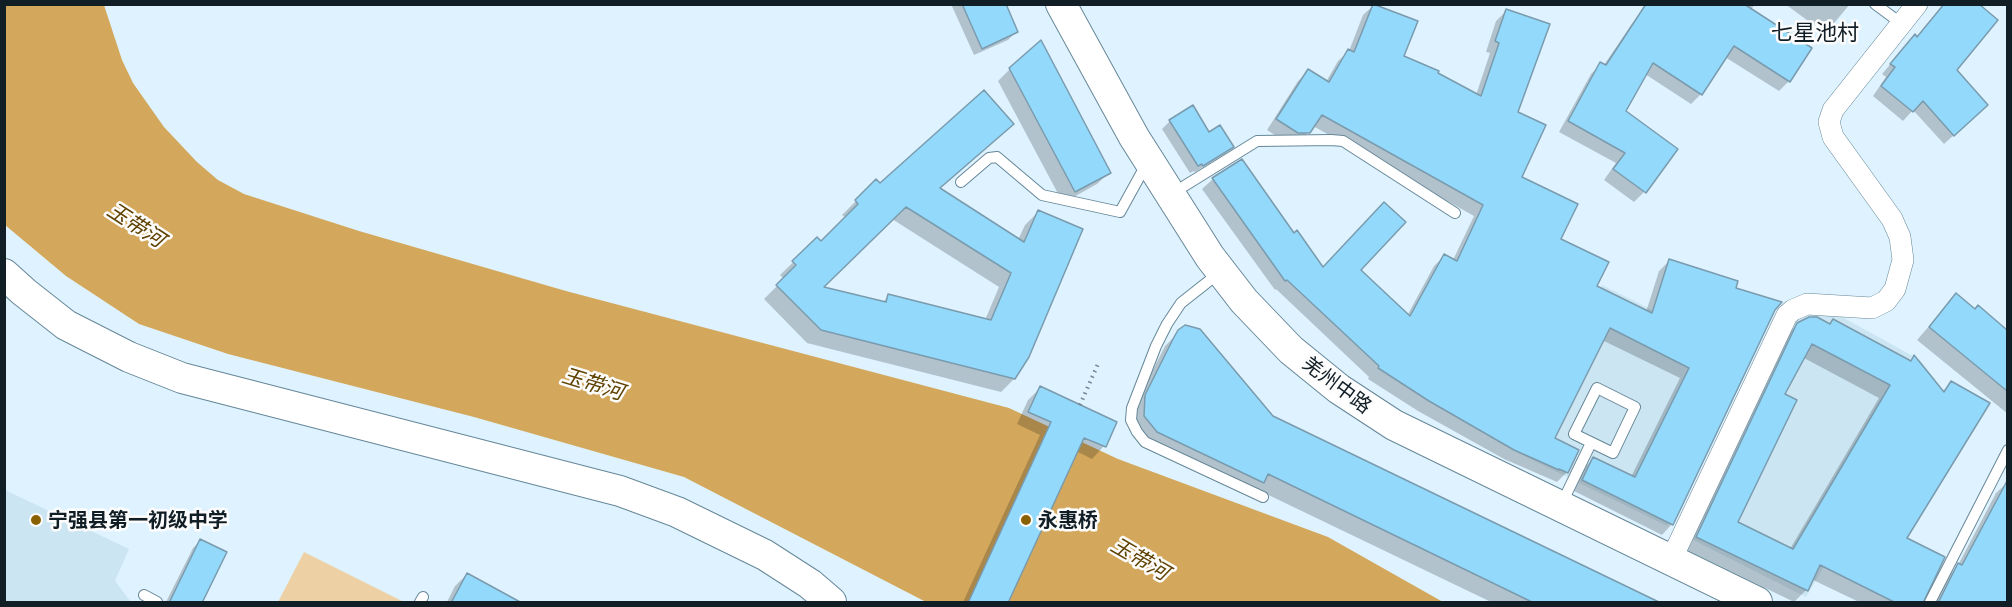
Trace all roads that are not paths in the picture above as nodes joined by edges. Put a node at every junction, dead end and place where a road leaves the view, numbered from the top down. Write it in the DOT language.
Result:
graph roads {
  1 [pos="1061,4"];
  2 [pos="1875,4"];
  3 [pos="1917,4"];
  4 [pos="1902,24"];
  5 [pos="1148,160"];
  6 [pos="961,182"];
  7 [pos="1170,195"];
  8 [pos="1455,213"];
  9 [pos="1221,271"];
  10 [pos="4,274"];
  11 [pos="1591,443"];
  12 [pos="2007,450"];
  13 [pos="1263,497"];
  14 [pos="1560,506"];
  15 [pos="1671,560"];
  16 [pos="144,595"];
  17 [pos="157,603"];
  18 [pos="831,603"];
  19 [pos="1757,603"];
  20 [pos="1930,603"];
  1 -- 5 [label="main road, 羌州中路"];
  2 -- 4 [label="lane"];
  3 -- 4 [label="street"];
  4 -- 15 [label="street"];
  5 -- 6 [label="lane"];
  5 -- 7 [label="main road, 羌州中路"];
  7 -- 8 [label="lane"];
  7 -- 9 [label="main road, 羌州中路"];
  9 -- 13 [label="lane"];
  9 -- 14 [label="main road, 羌州中路"];
  10 -- 18 [label="main road"];
  11 -- 11 [label="lane"];
  11 -- 14 [label="lane"];
  12 -- 20 [label="lane"];
  14 -- 15 [label="main road, 羌州中路"];
  15 -- 19 [label="main road, 羌州中路"];
  16 -- 17 [label="lane"];
}
